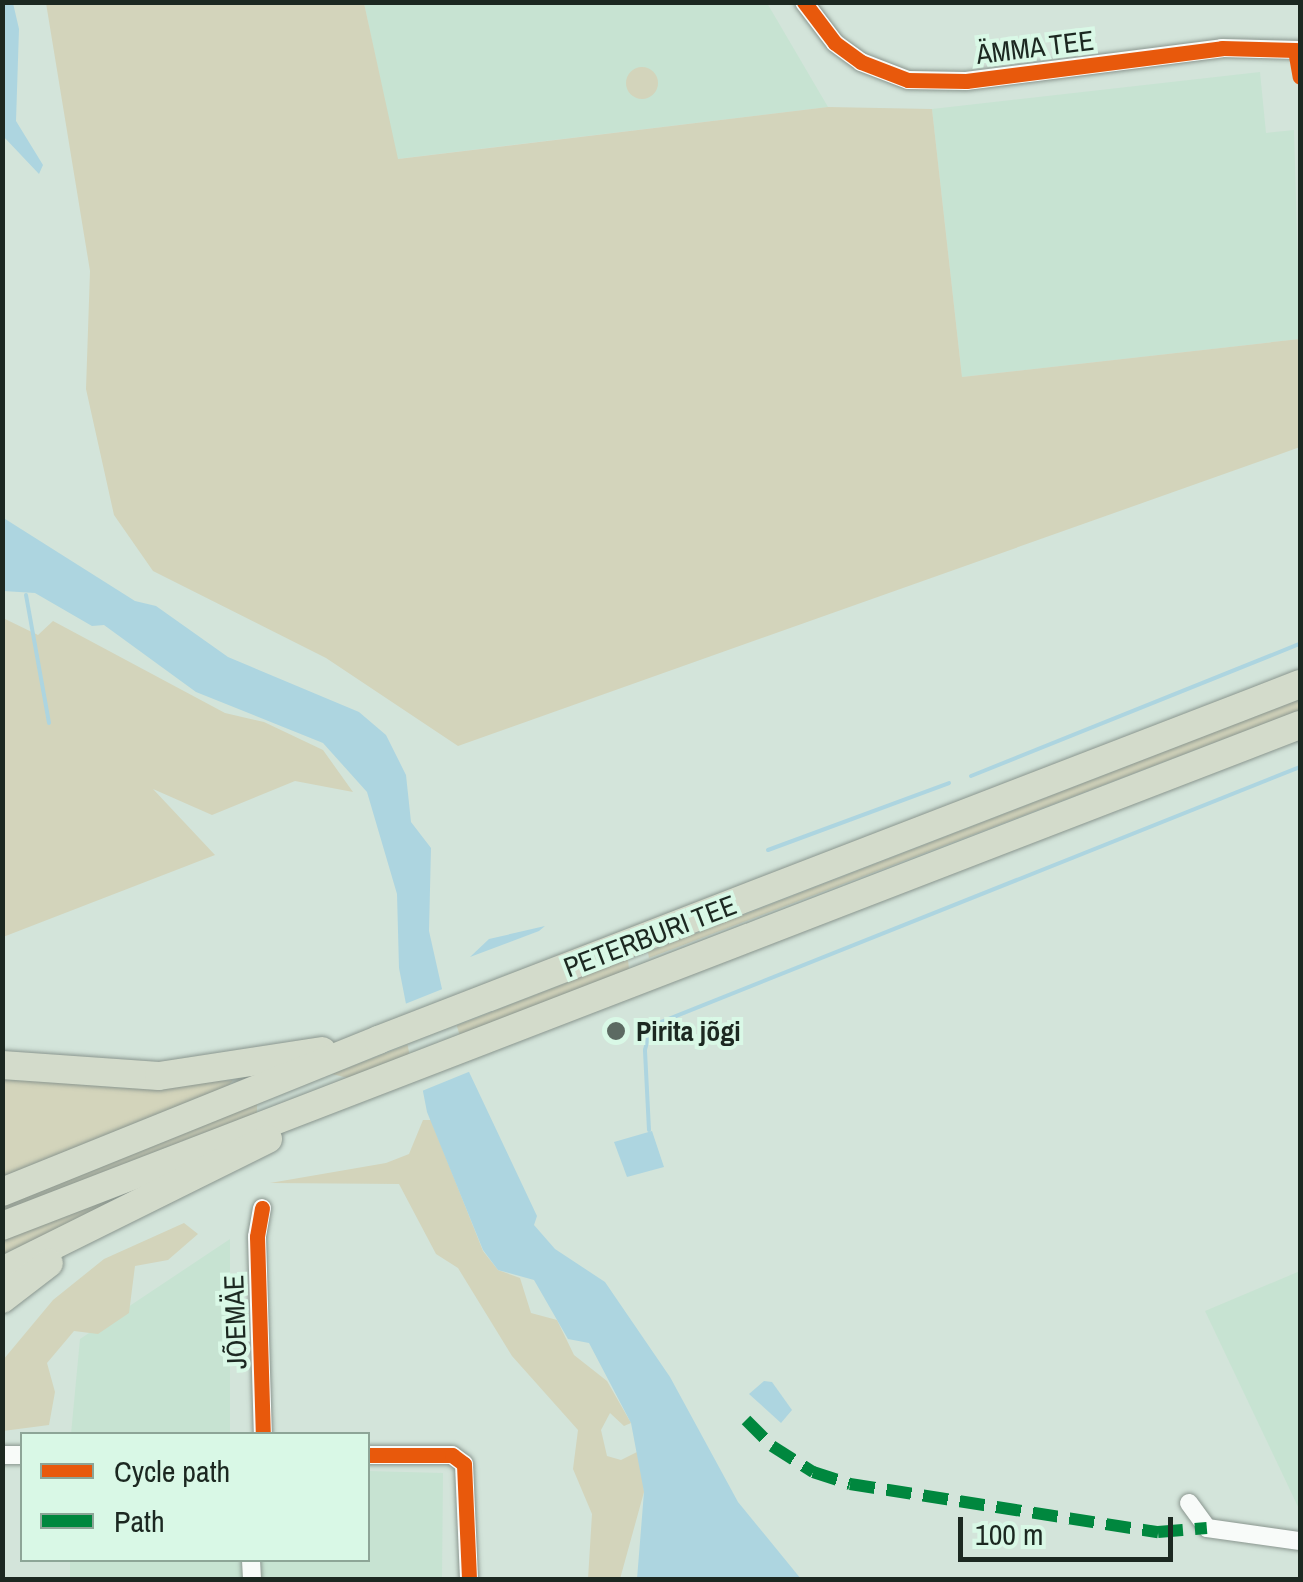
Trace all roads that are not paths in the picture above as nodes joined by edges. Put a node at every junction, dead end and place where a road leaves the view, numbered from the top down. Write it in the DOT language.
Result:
graph roads {
  1 [pos="804,2"];
  2 [pos="1300,50"];
  3 [pos="1300,684"];
  4 [pos="1300,726"];
  5 [pos="378,1040"];
  6 [pos="2,1064"];
  7 [pos="325,1105"];
  8 [pos="2,1192"];
  9 [pos="262,1208"];
  10 [pos="2,1226"];
  11 [pos="85,1234"];
  12 [pos="2,1272"];
  13 [pos="2,1299"];
  14 [pos="263,1432"];
  15 [pos="370,1456"];
  16 [pos="1190,1502"];
  17 [pos="1300,1542"];
  18 [pos="468,1580"];
  1 -- 2 [label="street, ÄMMA TEE"];
  3 -- 5 [label="highway, PETERBURI TEE"];
  4 -- 7 [label="highway, PETERBURI TEE"];
  5 -- 6 [label="highway"];
  5 -- 8 [label="highway, PETERBURI TEE"];
  7 -- 10 [label="highway, PETERBURI TEE"];
  7 -- 11 [label="highway"];
  9 -- 14 [label="street, JÕEMÄE"];
  11 -- 12 [label="highway"];
  11 -- 13 [label="highway"];
  15 -- 18 [label="street"];
  16 -- 17 [label="street"];
}
